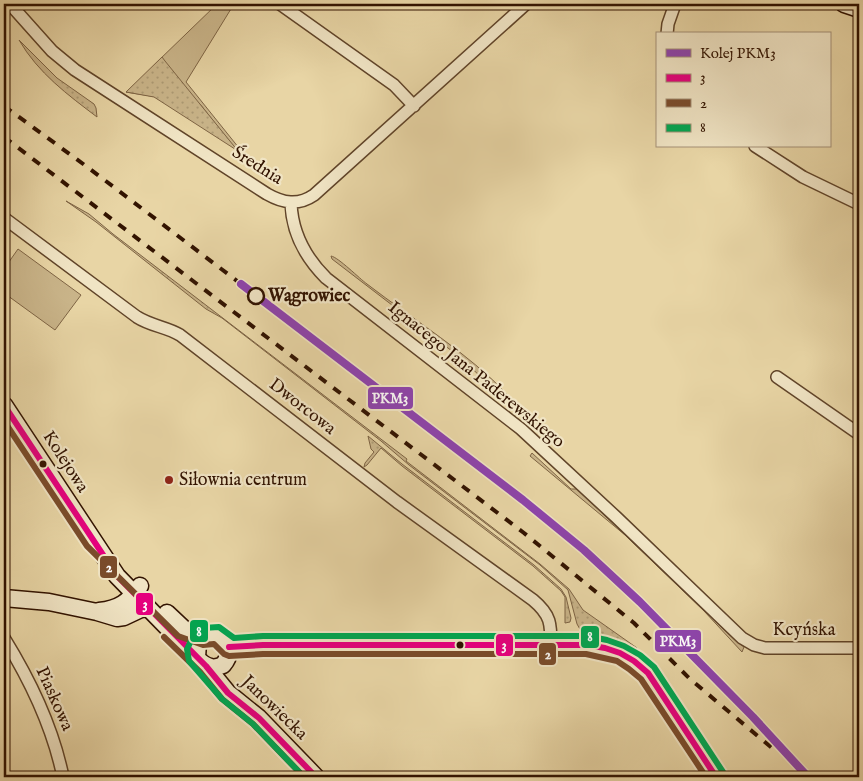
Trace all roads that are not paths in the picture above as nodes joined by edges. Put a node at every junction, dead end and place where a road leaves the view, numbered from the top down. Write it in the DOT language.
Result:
graph roads {
  1 [pos="10,4"];
  2 [pos="280,4"];
  3 [pos="526,4"];
  4 [pos="675,4"];
  5 [pos="844,4"];
  6 [pos="859,9"];
  7 [pos="667,32"];
  8 [pos="414,106"];
  9 [pos="758,148"];
  10 [pos="291,202"];
  11 [pos="859,204"];
  12 [pos="4,218"];
  13 [pos="777,376"];
  14 [pos="4,405"];
  15 [pos="859,434"];
  16 [pos="4,588"];
  17 [pos="137,590"];
  18 [pos="4,598"];
  19 [pos="49,602"];
  20 [pos="148,608"];
  21 [pos="97,612"];
  22 [pos="205,636"];
  23 [pos="4,638"];
  24 [pos="750,643"];
  25 [pos="551,646"];
  26 [pos="229,647"];
  27 [pos="859,648"];
  28 [pos="202,662"];
  29 [pos="223,665"];
  30 [pos="259,718"];
  31 [pos="63,777"];
  32 [pos="316,777"];
  33 [pos="716,777"];
  1 -- 10 [label="street, Średnia"];
  2 -- 8 [label="street"];
  3 -- 8 [label="street, Średnia"];
  4 -- 7 [label="street"];
  5 -- 6 [label="street"];
  8 -- 10 [label="street, Średnia"];
  9 -- 11 [label="street"];
  10 -- 24 [label="street, Ignacego Jana Paderewskiego"];
  12 -- 25 [label="street, Dworcowa"];
  13 -- 15 [label="street"];
  14 -- 17 [label="street, Kolejowa"];
  16 -- 19 [label="street"];
  17 -- 20 [label="street, Kolejowa"];
  17 -- 21 [label="street"];
  17 -- 22 [label="street, Kolejowa"];
  18 -- 19 [label="street"];
  19 -- 21 [label="street"];
  20 -- 21 [label="street"];
  20 -- 28 [label="street, Kolejowa"];
  22 -- 26 [label="street"];
  22 -- 28 [label="street"];
  23 -- 31 [label="street, Piaskowa"];
  24 -- 27 [label="street, Kcyńska"];
  25 -- 26 [label="street"];
  25 -- 33 [label="street"];
  26 -- 29 [label="street"];
  28 -- 29 [label="street"];
  28 -- 30 [label="street, Janowiecka"];
  29 -- 30 [label="street"];
  30 -- 32 [label="street, Janowiecka"];
}
